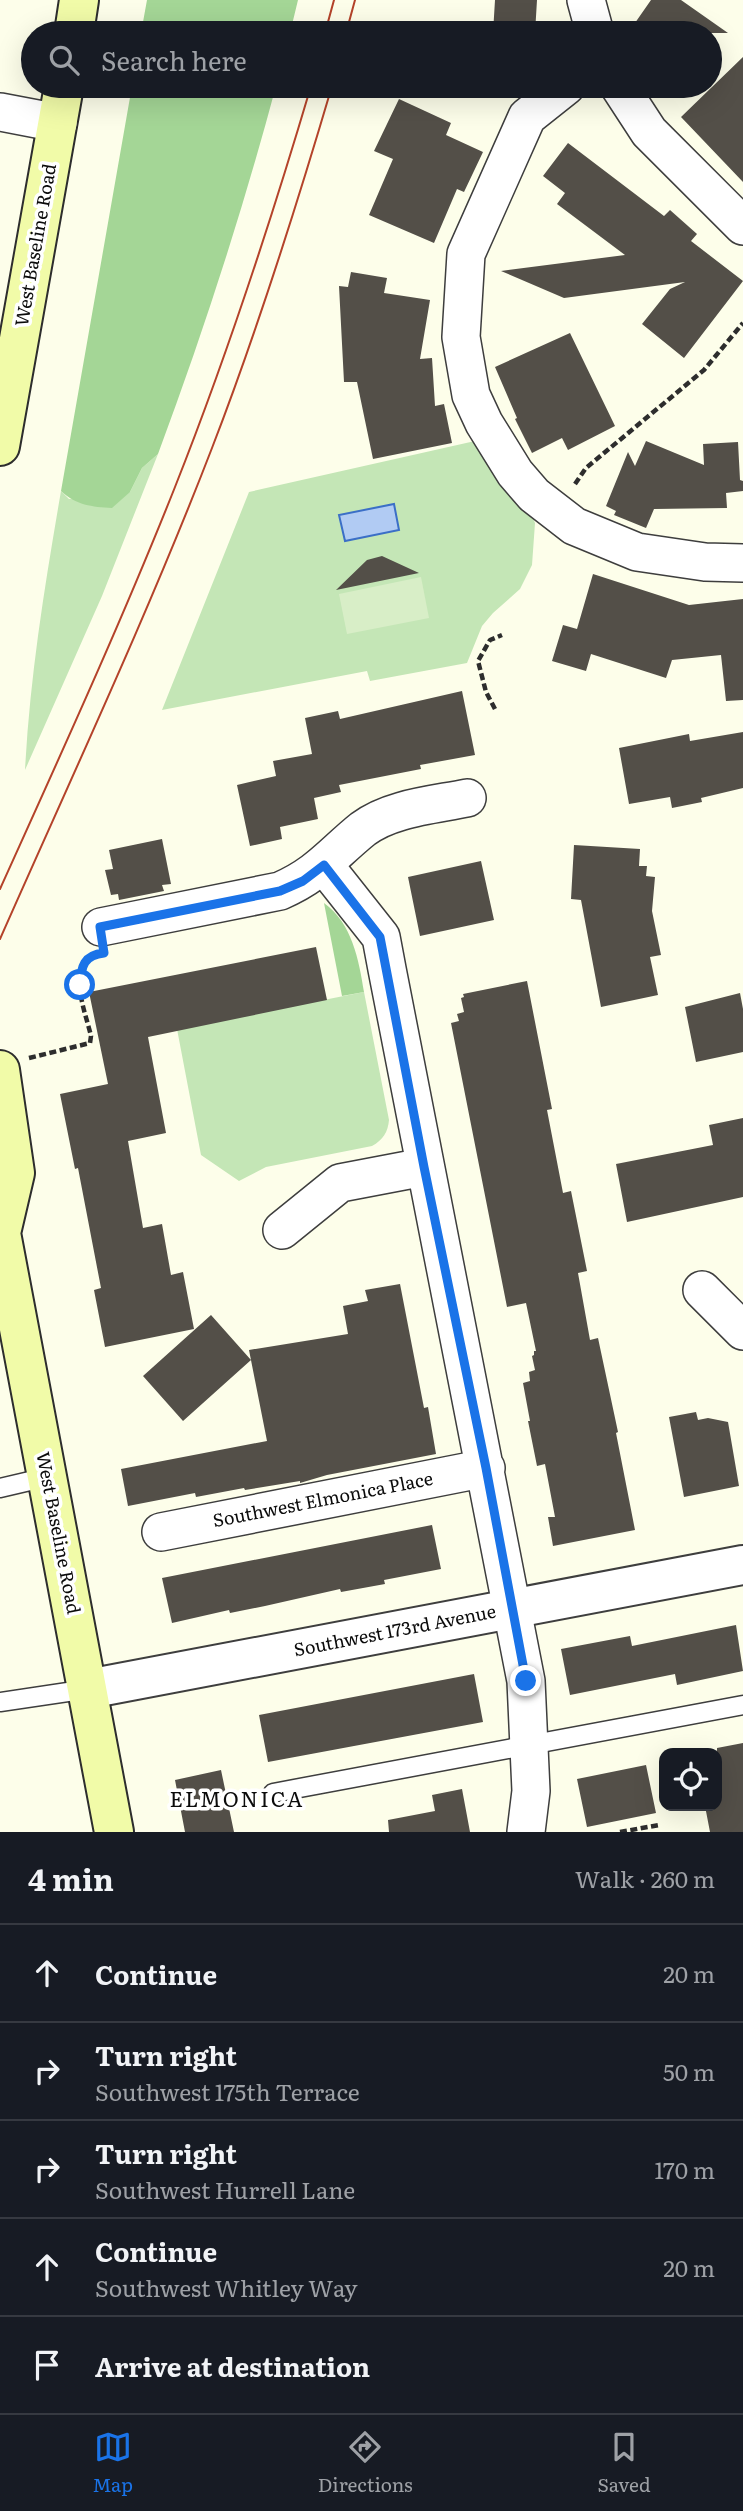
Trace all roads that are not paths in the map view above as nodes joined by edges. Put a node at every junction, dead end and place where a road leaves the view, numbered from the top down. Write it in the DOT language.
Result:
graph roads {
  1 [pos="79,0"];
  2 [pos="586,0"];
  3 [pos="76,21"];
  4 [pos="591,21"];
  5 [pos="62,98"];
  6 [pos="551,98"];
  7 [pos="627,98"];
  8 [pos="0,112"];
  9 [pos="58,123"];
  10 [pos="743,226"];
  11 [pos="0,446"];
  12 [pos="743,563"];
  13 [pos="467,798"];
  14 [pos="324,865"];
  15 [pos="100,927"];
  16 [pos="11,1065"];
  17 [pos="424,1167"];
  18 [pos="282,1230"];
  19 [pos="0,1233"];
  20 [pos="702,1290"];
  21 [pos="743,1331"];
  22 [pos="486,1468"];
  23 [pos="47,1477"];
  24 [pos="0,1489"];
  25 [pos="161,1532"];
  26 [pos="743,1565"];
  27 [pos="513,1609"];
  28 [pos="88,1689"];
  29 [pos="0,1702"];
  30 [pos="743,1705"];
  31 [pos="530,1744"];
  32 [pos="274,1793"];
  33 [pos="114,1832"];
  34 [pos="526,1832"];
  1 -- 3 [label="main road"];
  2 -- 4 [label="street"];
  5 -- 9 [label="main road, West Baseline Road"];
  6 -- 12 [label="street"];
  7 -- 10 [label="street"];
  8 -- 9 [label="street"];
  9 -- 11 [label="main road, West Baseline Road"];
  13 -- 14 [label="street"];
  14 -- 15 [label="street"];
  14 -- 17 [label="street"];
  16 -- 19 [label="main road, West Baseline Road"];
  17 -- 18 [label="street"];
  17 -- 22 [label="street"];
  19 -- 23 [label="main road, West Baseline Road"];
  20 -- 21 [label="street"];
  22 -- 25 [label="street, Southwest Elmonica Place"];
  22 -- 27 [label="street"];
  23 -- 24 [label="lane"];
  23 -- 28 [label="main road, West Baseline Road"];
  26 -- 27 [label="street, Southwest 173rd Avenue"];
  27 -- 28 [label="street, Southwest 173rd Avenue"];
  27 -- 31 [label="street"];
  28 -- 29 [label="lane"];
  28 -- 33 [label="main road, West Baseline Road"];
  30 -- 31 [label="lane"];
  31 -- 32 [label="lane"];
  31 -- 34 [label="street"];
}
